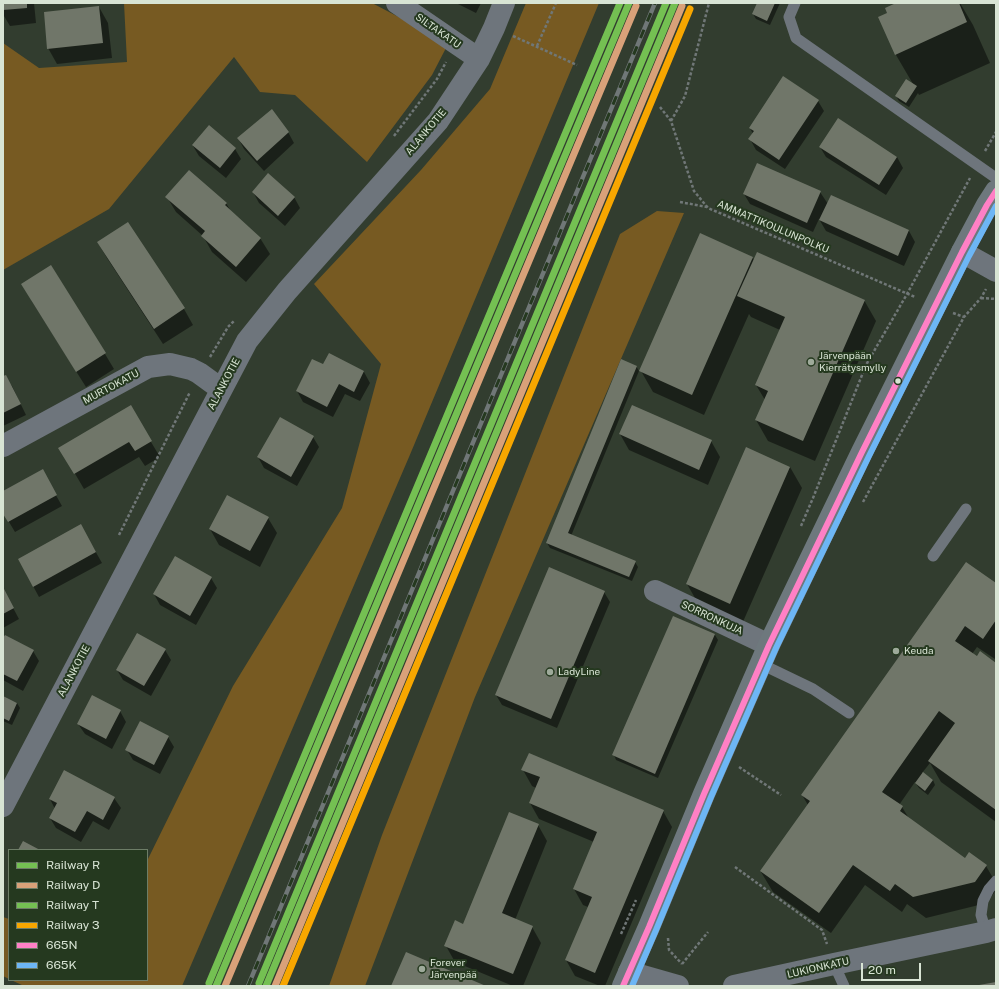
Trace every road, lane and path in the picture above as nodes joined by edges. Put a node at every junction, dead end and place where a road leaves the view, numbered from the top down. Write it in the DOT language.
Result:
graph roads {
  1 [pos="397,3"];
  2 [pos="504,3"];
  3 [pos="556,3"];
  4 [pos="709,3"];
  5 [pos="795,3"];
  6 [pos="494,28"];
  7 [pos="537,46"];
  8 [pos="479,59"];
  9 [pos="577,65"];
  10 [pos="660,107"];
  11 [pos="671,121"];
  12 [pos="996,178"];
  13 [pos="996,191"];
  14 [pos="680,202"];
  15 [pos="708,208"];
  16 [pos="962,252"];
  17 [pos="996,271"];
  18 [pos="981,298"];
  19 [pos="996,299"];
  20 [pos="935,306"];
  21 [pos="222,389"];
  22 [pos="3,446"];
  23 [pos="863,503"];
  24 [pos="966,509"];
  25 [pos="933,556"];
  26 [pos="655,591"];
  27 [pos="765,654"];
  28 [pos="849,713"];
  29 [pos="737,766"];
  30 [pos="781,795"];
  31 [pos="3,806"];
  32 [pos="735,867"];
  33 [pos="996,881"];
  34 [pos="991,931"];
  35 [pos="708,932"];
  36 [pos="668,935"];
  37 [pos="834,964"];
  38 [pos="626,979"];
  39 [pos="678,986"];
  40 [pos="734,986"];
  41 [pos="844,986"];
  1 -- 8 [label="street, SILTAKATU"];
  2 -- 6 [label="street, ALANKOTIE"];
  3 -- 7 [label="path"];
  4 -- 11 [label="path"];
  5 -- 12 [label="lane"];
  6 -- 7 [label="path"];
  6 -- 8 [label="street, ALANKOTIE"];
  7 -- 9 [label="path"];
  8 -- 21 [label="street, ALANKOTIE"];
  10 -- 11 [label="path, AMMATTIKOULUNPOLKU"];
  11 -- 15 [label="path, AMMATTIKOULUNPOLKU"];
  13 -- 16 [label="street"];
  14 -- 15 [label="path"];
  15 -- 20 [label="path, AMMATTIKOULUNPOLKU"];
  16 -- 17 [label="street"];
  16 -- 20 [label="street"];
  17 -- 18 [label="path"];
  18 -- 19 [label="path"];
  18 -- 23 [label="path"];
  20 -- 27 [label="street"];
  21 -- 22 [label="street, MURTOKATU"];
  21 -- 31 [label="street, ALANKOTIE"];
  24 -- 25 [label="lane"];
  26 -- 27 [label="street, SORRONKUJA"];
  27 -- 28 [label="lane"];
  27 -- 38 [label="street"];
  29 -- 30 [label="path"];
  32 -- 37 [label="path"];
  33 -- 34 [label="lane"];
  34 -- 37 [label="street, LUKIONKATU"];
  35 -- 36 [label="path"];
  37 -- 40 [label="street, LUKIONKATU"];
  37 -- 41 [label="lane"];
  38 -- 39 [label="street"];
}
